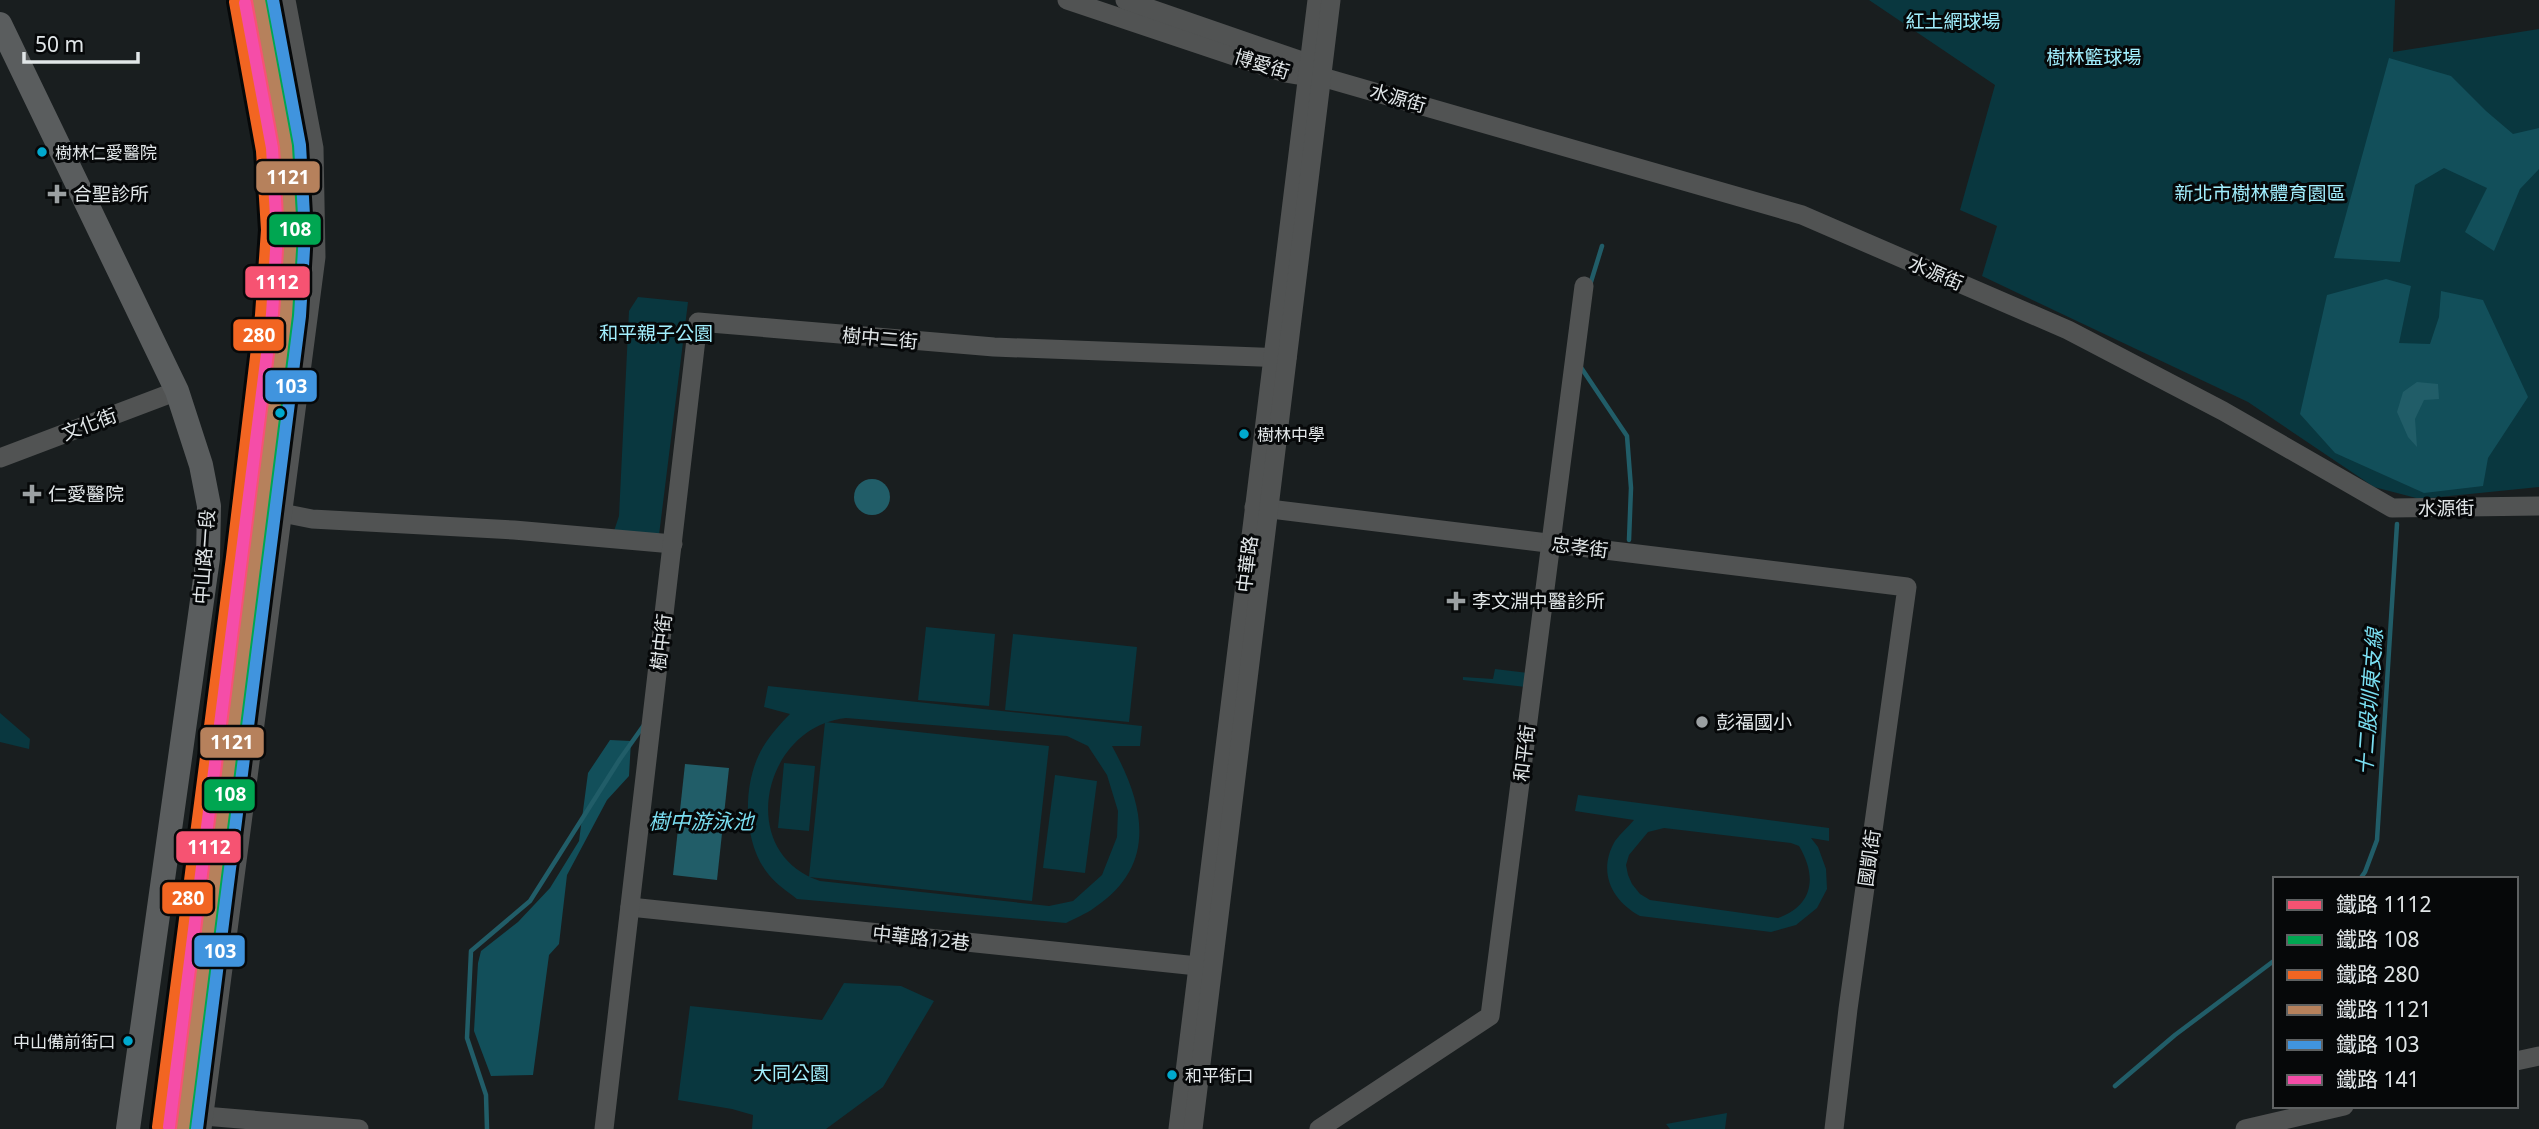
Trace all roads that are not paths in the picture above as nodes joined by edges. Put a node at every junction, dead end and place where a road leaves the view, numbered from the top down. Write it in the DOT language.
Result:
graph roads {
  1 [pos="286,0"];
  2 [pos="1067,0"];
  3 [pos="1125,0"];
  4 [pos="1317,0"];
  5 [pos="1331,0"];
  6 [pos="0,24"];
  7 [pos="1314,74"];
  8 [pos="1584,286"];
  9 [pos="1280,357"];
  10 [pos="177,391"];
  11 [pos="0,458"];
  12 [pos="2539,506"];
  13 [pos="1261,508"];
  14 [pos="282,513"];
  15 [pos="1551,543"];
  16 [pos="673,544"];
  17 [pos="1907,587"];
  18 [pos="630,907"];
  19 [pos="1205,967"];
  20 [pos="2539,1056"];
  21 [pos="2518,1061"];
  22 [pos="2335,1108"];
  23 [pos="203,1123"];
  24 [pos="127,1129"];
  25 [pos="359,1129"];
  26 [pos="604,1129"];
  27 [pos="1178,1129"];
  28 [pos="1193,1129"];
  29 [pos="1319,1129"];
  30 [pos="1834,1129"];
  31 [pos="2245,1129"];
  1 -- 14 [label="street"];
  2 -- 7 [label="street, 博愛街"];
  3 -- 7 [label="street, 博愛街"];
  4 -- 7 [label="street, 中華路"];
  5 -- 7 [label="street, 中華路"];
  6 -- 10 [label="main road, 中山路一段"];
  7 -- 9 [label="street, 中華路"];
  7 -- 12 [label="street, 水源街"];
  8 -- 15 [label="street, 和平街"];
  9 -- 13 [label="street, 中華路"];
  9 -- 16 [label="street, 樹中二街"];
  10 -- 11 [label="street, 文化街"];
  10 -- 24 [label="main road, 中山路一段"];
  13 -- 15 [label="street, 忠孝街"];
  13 -- 19 [label="street, 中華路"];
  14 -- 16 [label="street"];
  14 -- 23 [label="street"];
  15 -- 17 [label="street, 忠孝街"];
  15 -- 29 [label="street, 和平街"];
  16 -- 18 [label="street, 樹中街"];
  17 -- 30 [label="street, 國凱街"];
  18 -- 19 [label="street, 中華路12巷"];
  18 -- 26 [label="street, 樹中街"];
  19 -- 27 [label="street, 中華路"];
  19 -- 28 [label="street, 中華路"];
  20 -- 21 [label="street"];
  22 -- 31 [label="street"];
  23 -- 25 [label="street"];
}
